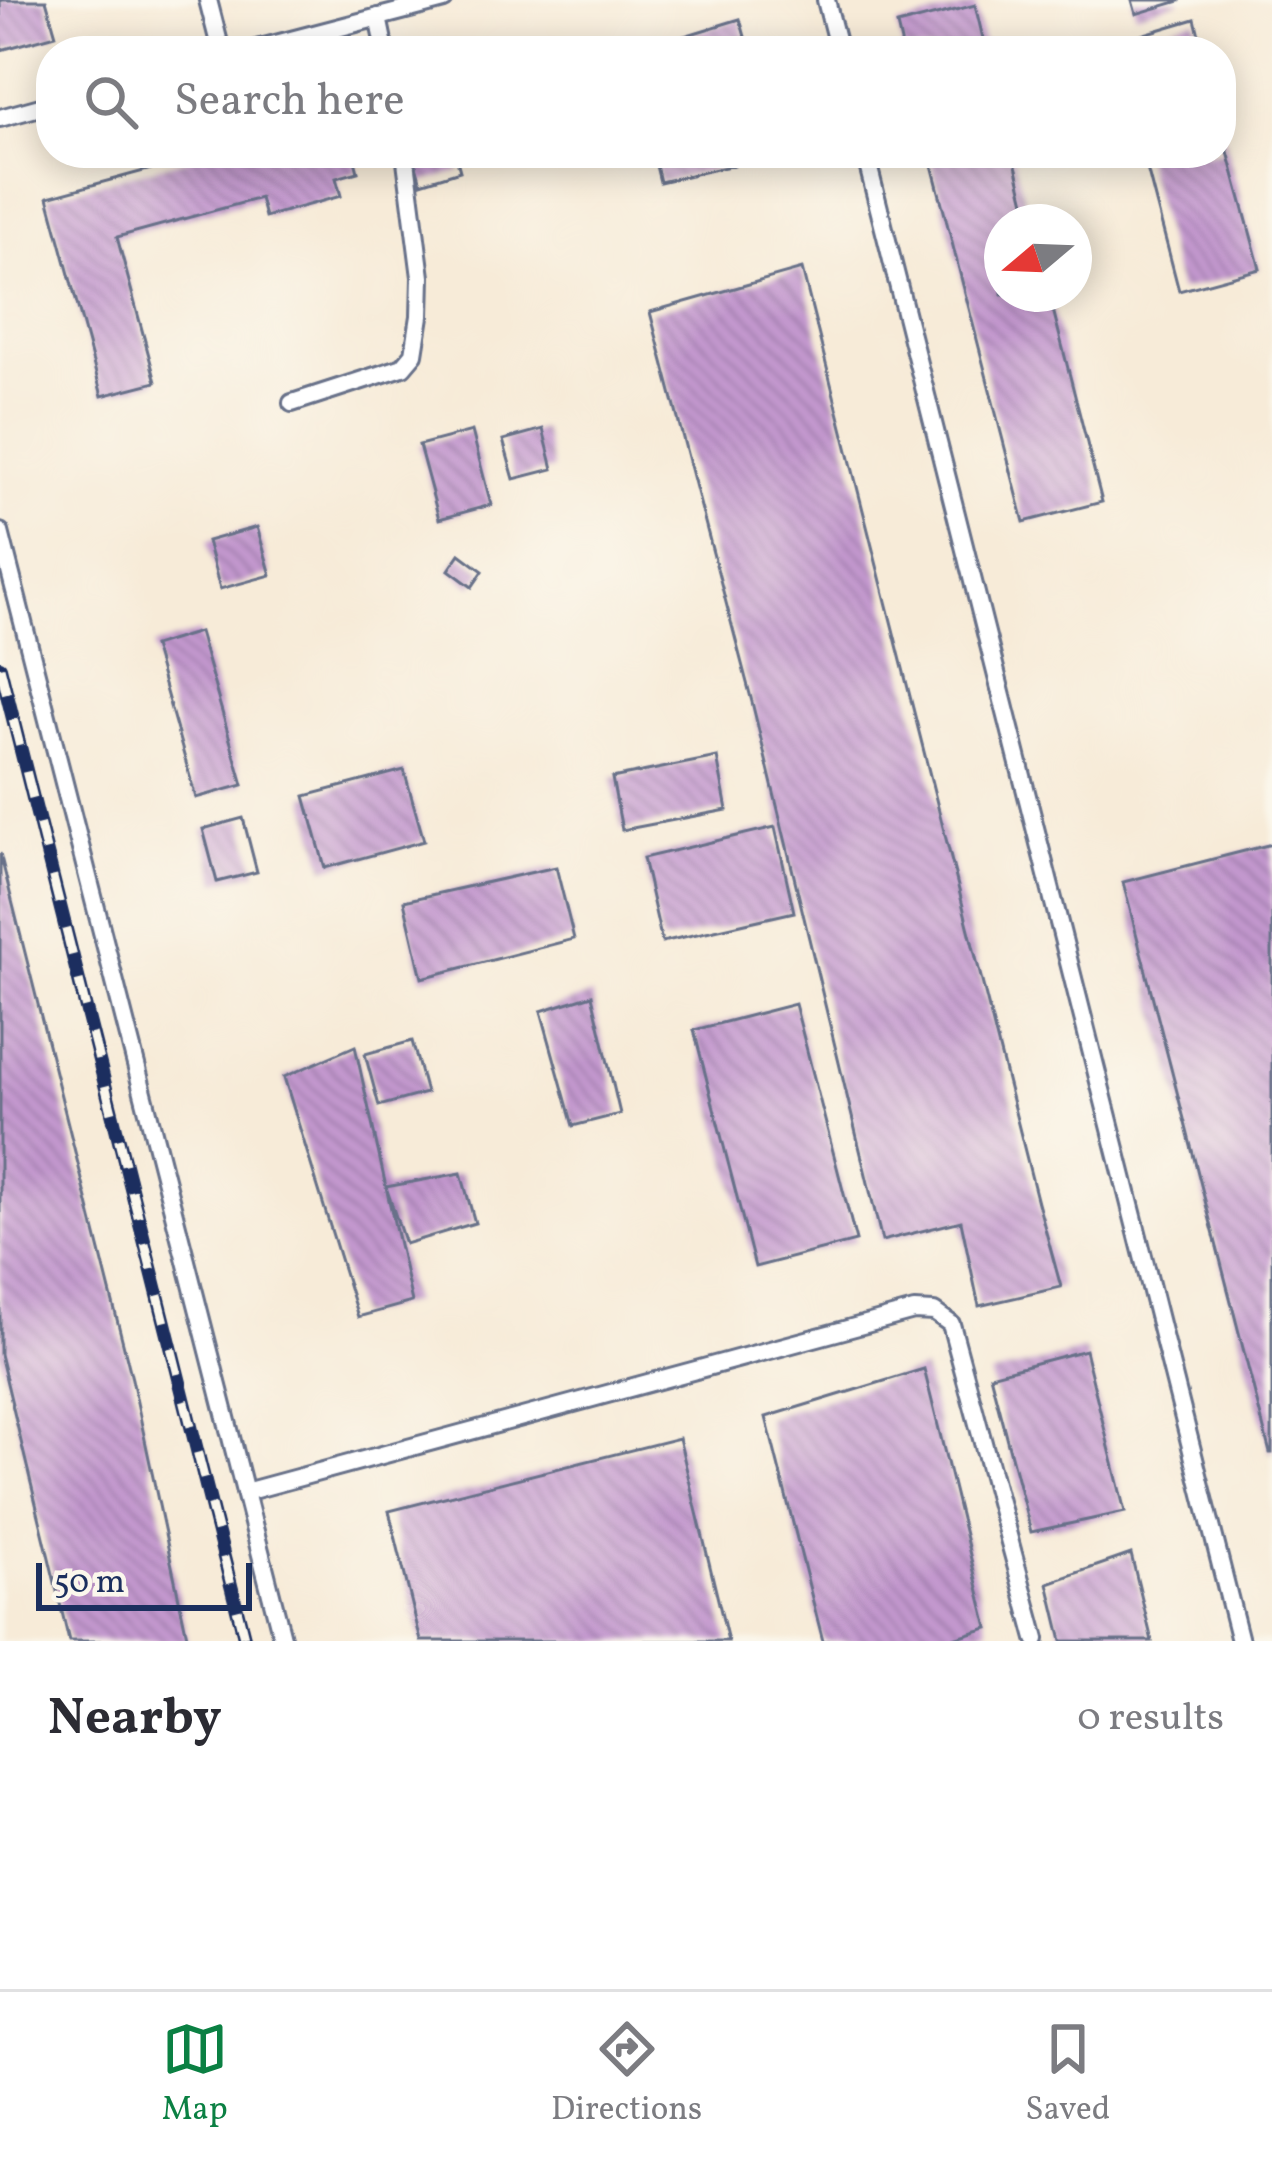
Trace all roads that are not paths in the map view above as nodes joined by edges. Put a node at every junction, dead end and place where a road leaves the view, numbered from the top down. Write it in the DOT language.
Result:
graph roads {
  1 [pos="208,0"];
  2 [pos="444,0"];
  3 [pos="826,0"];
  4 [pos="378,17"];
  5 [pos="217,36"];
  6 [pos="306,36"];
  7 [pos="382,36"];
  8 [pos="835,36"];
  9 [pos="36,108"];
  10 [pos="0,118"];
  11 [pos="407,168"];
  12 [pos="869,168"];
  13 [pos="292,403"];
  14 [pos="0,532"];
  15 [pos="245,1492"];
  16 [pos="1036,1639"];
  17 [pos="283,1641"];
  18 [pos="1240,1641"];
  1 -- 5 [label="lane"];
  2 -- 4 [label="lane"];
  3 -- 8 [label="lane"];
  4 -- 6 [label="lane"];
  4 -- 7 [label="lane"];
  9 -- 10 [label="lane"];
  11 -- 13 [label="lane"];
  12 -- 18 [label="lane"];
  14 -- 15 [label="lane"];
  15 -- 16 [label="lane"];
  15 -- 17 [label="lane"];
}
